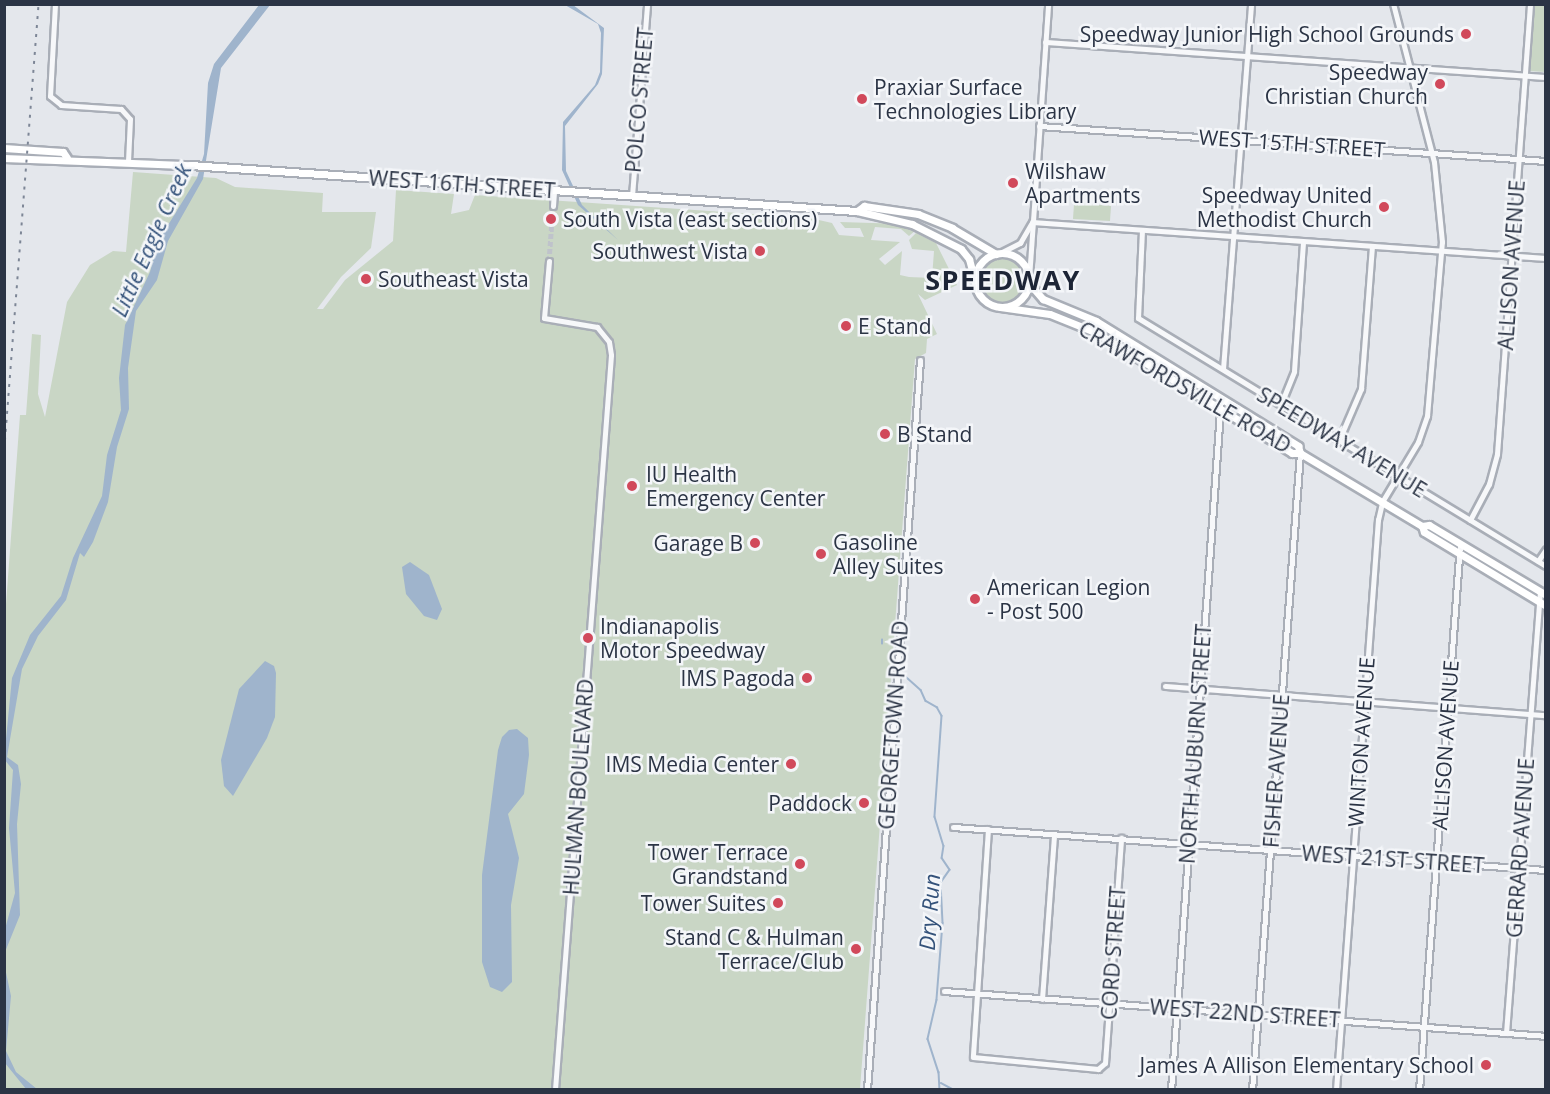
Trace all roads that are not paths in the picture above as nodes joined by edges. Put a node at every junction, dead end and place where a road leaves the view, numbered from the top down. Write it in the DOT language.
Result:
graph roads {
  1 [pos="55,4"];
  2 [pos="646,4"];
  3 [pos="1048,4"];
  4 [pos="1251,4"];
  5 [pos="1393,4"];
  6 [pos="1530,4"];
  7 [pos="1045,42"];
  8 [pos="1247,56"];
  9 [pos="1410,68"];
  10 [pos="1525,76"];
  11 [pos="1545,77"];
  12 [pos="1039,126"];
  13 [pos="1241,139"];
  14 [pos="4,148"];
  15 [pos="1432,153"];
  16 [pos="4,158"];
  17 [pos="67,158"];
  18 [pos="1519,159"];
  19 [pos="1545,161"];
  20 [pos="128,162"];
  21 [pos="554,190"];
  22 [pos="632,195"];
  23 [pos="553,206"];
  24 [pos="857,211"];
  25 [pos="1032,222"];
  26 [pos="1142,230"];
  27 [pos="1233,237"];
  28 [pos="1303,242"];
  29 [pos="1372,246"];
  30 [pos="1442,251"];
  31 [pos="997,254"];
  32 [pos="1512,256"];
  33 [pos="1545,258"];
  34 [pos="549,261"];
  35 [pos="1028,280"];
  36 [pos="976,286"];
  37 [pos="1000,307"];
  38 [pos="920,360"];
  39 [pos="1223,369"];
  40 [pos="1221,398"];
  41 [pos="1281,404"];
  42 [pos="1220,409"];
  43 [pos="1339,440"];
  44 [pos="1300,453"];
  45 [pos="1398,476"];
  46 [pos="1382,502"];
  47 [pos="1470,520"];
  48 [pos="1422,526"];
  49 [pos="1460,544"];
  50 [pos="1545,549"];
  51 [pos="1459,554"];
  52 [pos="1538,561"];
  53 [pos="1545,566"];
  54 [pos="1543,594"];
  55 [pos="1542,604"];
  56 [pos="1165,686"];
  57 [pos="1199,688"];
  58 [pos="1282,695"];
  59 [pos="1365,701"];
  60 [pos="1447,708"];
  61 [pos="1530,714"];
  62 [pos="1545,715"];
  63 [pos="953,827"];
  64 [pos="988,829"];
  65 [pos="1054,834"];
  66 [pos="1121,838"];
  67 [pos="1187,843"];
  68 [pos="1270,849"];
  69 [pos="1353,856"];
  70 [pos="1436,862"];
  71 [pos="1518,868"];
  72 [pos="1545,870"];
  73 [pos="944,991"];
  74 [pos="975,994"];
  75 [pos="1042,999"];
  76 [pos="1109,1004"];
  77 [pos="1176,1008"];
  78 [pos="1258,1014"];
  79 [pos="1341,1021"];
  80 [pos="1424,1027"];
  81 [pos="1506,1033"];
  82 [pos="1545,1036"];
  83 [pos="555,1089"];
  84 [pos="867,1089"];
  85 [pos="1171,1089"];
  86 [pos="1252,1089"];
  87 [pos="1336,1089"];
  88 [pos="1419,1089"];
  1 -- 20 [label="street"];
  2 -- 22 [label="street, POLCO STREET"];
  3 -- 7 [label="street"];
  4 -- 8 [label="street"];
  5 -- 9 [label="street"];
  6 -- 10 [label="street, ALLISON AVENUE"];
  7 -- 8 [label="street"];
  7 -- 12 [label="street"];
  8 -- 9 [label="street"];
  8 -- 13 [label="street"];
  9 -- 10 [label="street"];
  9 -- 15 [label="street"];
  10 -- 11 [label="street"];
  10 -- 18 [label="street, ALLISON AVENUE"];
  12 -- 13 [label="street, WEST 15TH STREET"];
  12 -- 25 [label="street"];
  13 -- 15 [label="street, WEST 15TH STREET"];
  13 -- 27 [label="street"];
  14 -- 17 [label="main road, WEST 16TH STREET"];
  15 -- 18 [label="street, WEST 15TH STREET"];
  15 -- 30 [label="street"];
  16 -- 17 [label="main road, WEST 16TH STREET"];
  17 -- 20 [label="main road, WEST 16TH STREET"];
  18 -- 19 [label="street, WEST 15TH STREET"];
  18 -- 32 [label="street, ALLISON AVENUE"];
  20 -- 21 [label="main road, WEST 16TH STREET"];
  21 -- 22 [label="main road, WEST 16TH STREET"];
  21 -- 23 [label="street"];
  22 -- 24 [label="main road, WEST 16TH STREET"];
  24 -- 31 [label="main road, WEST 16TH STREET"];
  24 -- 36 [label="main road, WEST 16TH STREET"];
  25 -- 26 [label="street"];
  25 -- 31 [label="street"];
  25 -- 35 [label="street"];
  26 -- 27 [label="street"];
  26 -- 39 [label="street, SPEEDWAY AVENUE"];
  27 -- 28 [label="street"];
  27 -- 39 [label="street"];
  28 -- 29 [label="street"];
  28 -- 41 [label="street"];
  29 -- 30 [label="street"];
  29 -- 43 [label="street"];
  30 -- 32 [label="street"];
  30 -- 45 [label="street"];
  31 -- 35 [label="main road"];
  31 -- 36 [label="main road"];
  32 -- 33 [label="street"];
  32 -- 47 [label="street, ALLISON AVENUE"];
  34 -- 83 [label="street, HULMAN BOULEVARD"];
  35 -- 37 [label="main road"];
  35 -- 40 [label="main road, CRAWFORDSVILLE ROAD"];
  36 -- 37 [label="main road"];
  37 -- 42 [label="main road, CRAWFORDSVILLE ROAD"];
  38 -- 84 [label="street, GEORGETOWN ROAD"];
  39 -- 41 [label="street, SPEEDWAY AVENUE"];
  40 -- 42 [label="street, NORTH AUBURN STREET"];
  40 -- 44 [label="main road, CRAWFORDSVILLE ROAD"];
  41 -- 43 [label="street, SPEEDWAY AVENUE"];
  42 -- 44 [label="main road, CRAWFORDSVILLE ROAD"];
  42 -- 57 [label="street, NORTH AUBURN STREET"];
  43 -- 45 [label="street, SPEEDWAY AVENUE"];
  44 -- 46 [label="main road, CRAWFORDSVILLE ROAD"];
  44 -- 58 [label="street, FISHER AVENUE"];
  45 -- 46 [label="street"];
  45 -- 47 [label="street, SPEEDWAY AVENUE"];
  46 -- 48 [label="main road, CRAWFORDSVILLE ROAD"];
  46 -- 59 [label="street, WINTON AVENUE"];
  47 -- 52 [label="street, SPEEDWAY AVENUE"];
  48 -- 49 [label="main road, CRAWFORDSVILLE ROAD"];
  48 -- 51 [label="main road, CRAWFORDSVILLE ROAD"];
  49 -- 51 [label="street, ALLISON AVENUE"];
  49 -- 54 [label="main road, CRAWFORDSVILLE ROAD"];
  50 -- 52 [label="street"];
  51 -- 55 [label="main road, CRAWFORDSVILLE ROAD"];
  51 -- 60 [label="street, ALLISON AVENUE"];
  52 -- 53 [label="street, SPEEDWAY AVENUE"];
  54 -- 55 [label="street, GERRARD AVENUE"];
  55 -- 61 [label="street, GERRARD AVENUE"];
  56 -- 57 [label="street"];
  57 -- 58 [label="street"];
  57 -- 67 [label="street, NORTH AUBURN STREET"];
  58 -- 59 [label="street"];
  58 -- 68 [label="street, FISHER AVENUE"];
  59 -- 60 [label="street"];
  59 -- 69 [label="street, WINTON AVENUE"];
  60 -- 61 [label="street"];
  60 -- 70 [label="street, ALLISON AVENUE"];
  61 -- 62 [label="street"];
  61 -- 71 [label="street, GERRARD AVENUE"];
  63 -- 64 [label="street, WEST 21ST STREET"];
  64 -- 65 [label="street, WEST 21ST STREET"];
  64 -- 74 [label="street"];
  65 -- 66 [label="street, WEST 21ST STREET"];
  65 -- 75 [label="street"];
  66 -- 67 [label="street, WEST 21ST STREET"];
  66 -- 76 [label="street, CORD STREET"];
  67 -- 68 [label="street, WEST 21ST STREET"];
  67 -- 77 [label="street, NORTH AUBURN STREET"];
  68 -- 69 [label="street, WEST 21ST STREET"];
  68 -- 78 [label="street, FISHER AVENUE"];
  69 -- 70 [label="street, WEST 21ST STREET"];
  69 -- 79 [label="street, WINTON AVENUE"];
  70 -- 71 [label="street, WEST 21ST STREET"];
  70 -- 80 [label="street, ALLISON AVENUE"];
  71 -- 72 [label="street, WEST 21ST STREET"];
  71 -- 81 [label="street, GERRARD AVENUE"];
  73 -- 74 [label="street, WEST 22ND STREET"];
  74 -- 75 [label="street, WEST 22ND STREET"];
  74 -- 76 [label="street, CORD STREET"];
  75 -- 76 [label="street, WEST 22ND STREET"];
  76 -- 77 [label="street, WEST 22ND STREET"];
  77 -- 78 [label="street, WEST 22ND STREET"];
  77 -- 85 [label="street, NORTH AUBURN STREET"];
  78 -- 79 [label="street, WEST 22ND STREET"];
  78 -- 86 [label="street, FISHER AVENUE"];
  79 -- 80 [label="street, WEST 22ND STREET"];
  79 -- 87 [label="street, WINTON AVENUE"];
  80 -- 81 [label="street, WEST 22ND STREET"];
  80 -- 88 [label="street, ALLISON AVENUE"];
  81 -- 82 [label="street, WEST 22ND STREET"];
}
